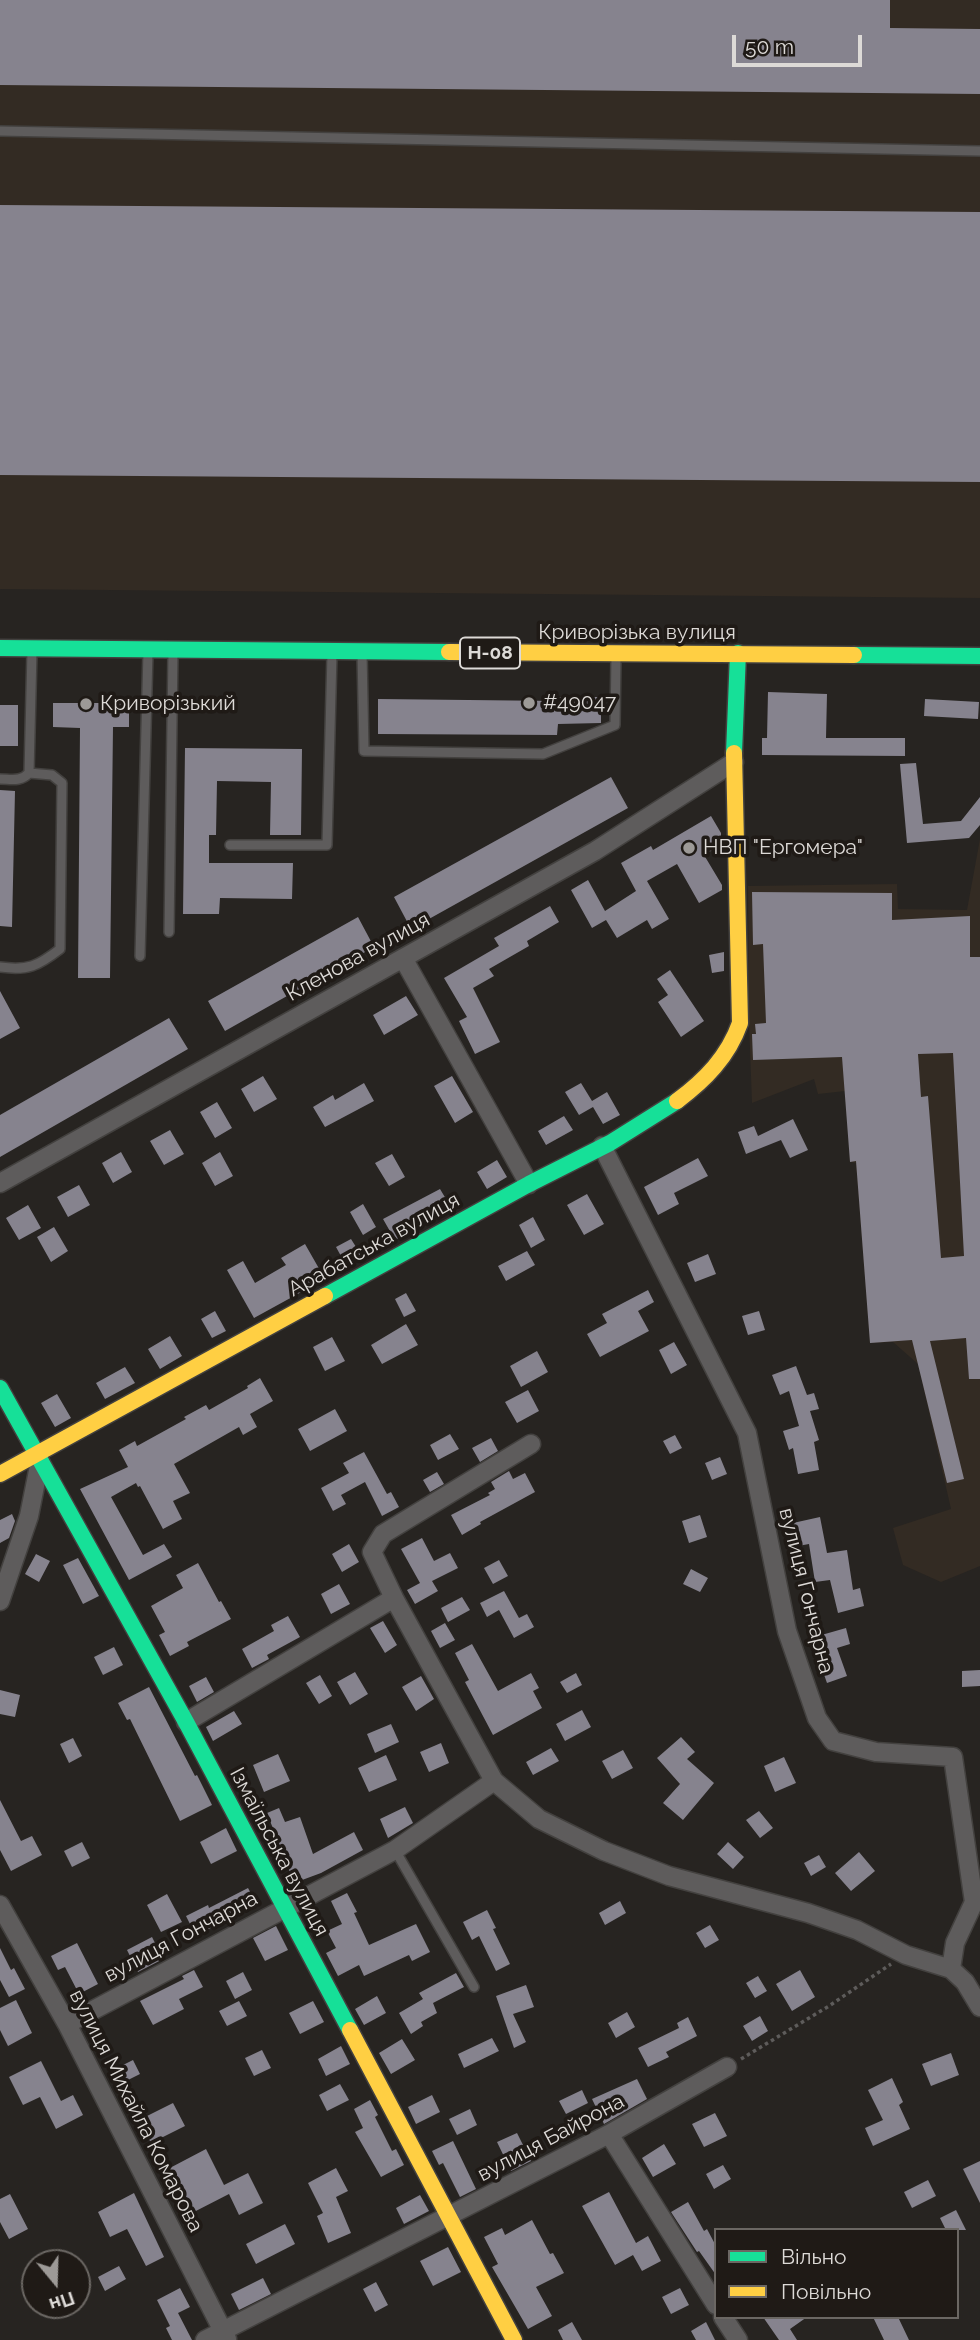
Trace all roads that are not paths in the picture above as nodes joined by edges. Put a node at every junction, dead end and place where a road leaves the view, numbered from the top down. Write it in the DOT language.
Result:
graph roads {
  1 [pos="0,131"];
  2 [pos="980,151"];
  3 [pos="0,648"];
  4 [pos="32,649"];
  5 [pos="148,650"];
  6 [pos="173,650"];
  7 [pos="332,652"];
  8 [pos="362,652"];
  9 [pos="738,653"];
  10 [pos="616,655"];
  11 [pos="980,656"];
  12 [pos="734,762"];
  13 [pos="29,773"];
  14 [pos="0,779"];
  15 [pos="230,845"];
  16 [pos="169,932"];
  17 [pos="140,956"];
  18 [pos="403,958"];
  19 [pos="0,967"];
  20 [pos="602,1146"];
  21 [pos="0,1183"];
  22 [pos="529,1184"];
  23 [pos="0,1388"];
  24 [pos="531,1444"];
  25 [pos="38,1457"];
  26 [pos="0,1474"];
  27 [pos="394,1598"];
  28 [pos="0,1601"];
  29 [pos="186,1722"];
  30 [pos="494,1781"];
  31 [pos="395,1850"];
  32 [pos="0,1905"];
  33 [pos="286,1907"];
  34 [pos="951,1969"];
  35 [pos="474,1987"];
  36 [pos="980,2007"];
  37 [pos="67,2024"];
  38 [pos="727,2067"];
  39 [pos="609,2134"];
  40 [pos="447,2217"];
  41 [pos="714,2302"];
  42 [pos="724,2319"];
  43 [pos="225,2335"];
  44 [pos="205,2340"];
  45 [pos="514,2340"];
  46 [pos="737,2340"];
  1 -- 2 [label="lane"];
  3 -- 4 [label="street, Криворізька вулиця / Н-08"];
  4 -- 5 [label="street, Криворізька вулиця / Н-08"];
  4 -- 13 [label="lane"];
  5 -- 6 [label="street, Криворізька вулиця / Н-08"];
  5 -- 17 [label="lane"];
  6 -- 7 [label="street, Криворізька вулиця / Н-08"];
  6 -- 16 [label="lane"];
  7 -- 8 [label="street, Криворізька вулиця / Н-08"];
  7 -- 15 [label="lane"];
  8 -- 10 [label="street, Криворізька вулиця / Н-08"];
  8 -- 10 [label="lane"];
  9 -- 10 [label="street, Криворізька вулиця / Н-08"];
  9 -- 11 [label="street, Криворізька вулиця / Н-08"];
  9 -- 12 [label="street"];
  12 -- 18 [label="street, Кленова вулиця"];
  12 -- 20 [label="street, Арабатська вулиця"];
  13 -- 14 [label="lane"];
  13 -- 19 [label="lane"];
  18 -- 21 [label="street, Кленова вулиця"];
  18 -- 22 [label="street"];
  20 -- 22 [label="street, Арабатська вулиця"];
  20 -- 34 [label="street, вулиця Гончарна"];
  22 -- 25 [label="street, Арабатська вулиця"];
  23 -- 25 [label="street, Ізмаїльська вулиця"];
  24 -- 27 [label="street"];
  25 -- 26 [label="street, Арабатська вулиця"];
  25 -- 28 [label="street"];
  25 -- 29 [label="street, Ізмаїльська вулиця"];
  27 -- 29 [label="street"];
  27 -- 30 [label="street"];
  29 -- 33 [label="street, Ізмаїльська вулиця"];
  30 -- 31 [label="street, вулиця Гончарна"];
  30 -- 34 [label="street"];
  31 -- 33 [label="street, вулиця Гончарна"];
  31 -- 35 [label="lane"];
  32 -- 37 [label="street, вулиця Михайла Комарова"];
  33 -- 37 [label="street, вулиця Гончарна"];
  33 -- 40 [label="street, Ізмаїльська вулиця"];
  34 -- 36 [label="street"];
  37 -- 43 [label="street, вулиця Михайла Комарова"];
  38 -- 39 [label="street, вулиця Байрона"];
  39 -- 40 [label="street, вулиця Байрона"];
  39 -- 41 [label="street"];
  40 -- 43 [label="street, вулиця Байрона"];
  40 -- 45 [label="street, Ізмаїльська вулиця"];
  42 -- 46 [label="street"];
  43 -- 44 [label="street, вулиця Байрона"];
}
